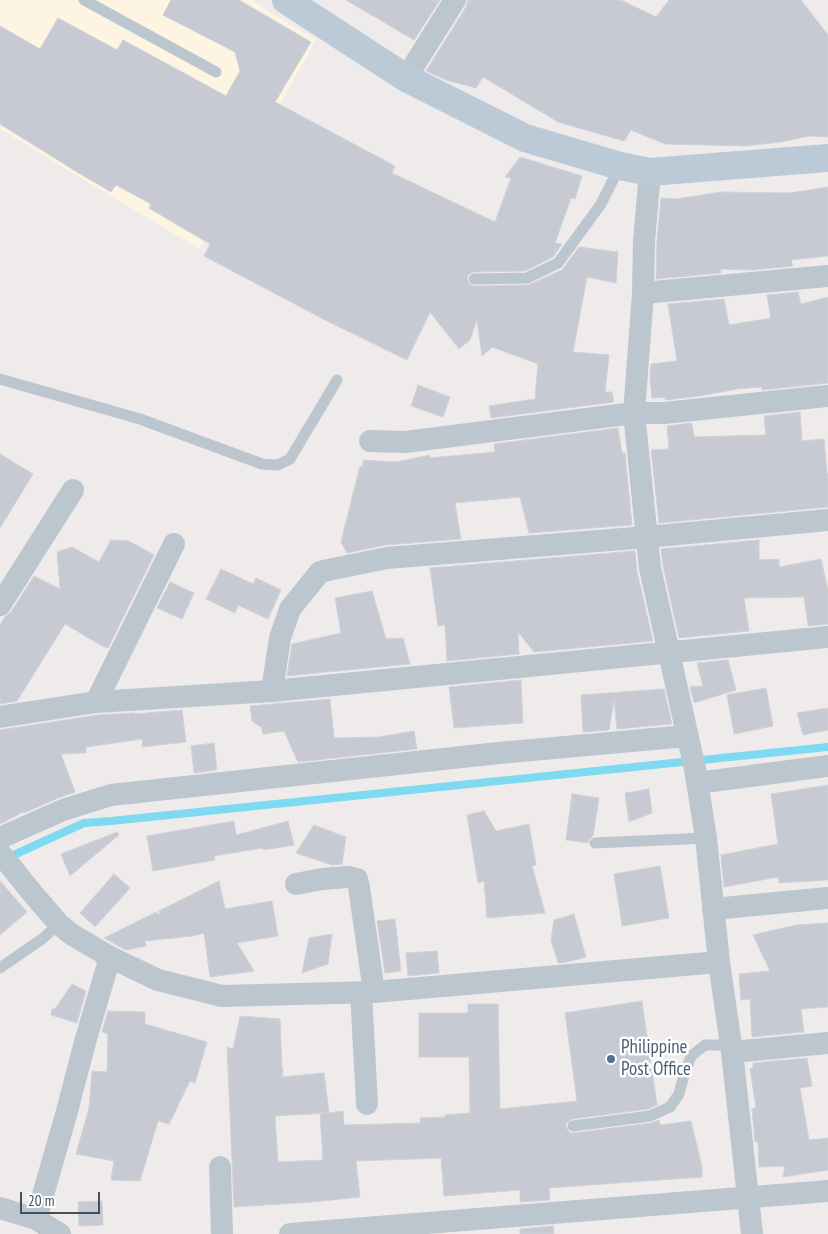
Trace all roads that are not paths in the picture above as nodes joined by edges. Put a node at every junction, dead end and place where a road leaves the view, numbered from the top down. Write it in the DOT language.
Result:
graph roads {
  1 [pos="84,0"];
  2 [pos="286,0"];
  3 [pos="455,0"];
  4 [pos="216,72"];
  5 [pos="406,78"];
  6 [pos="828,158"];
  7 [pos="620,166"];
  8 [pos="650,172"];
  9 [pos="828,276"];
  10 [pos="474,279"];
  11 [pos="642,293"];
  12 [pos="0,380"];
  13 [pos="337,380"];
  14 [pos="828,396"];
  15 [pos="634,413"];
  16 [pos="370,441"];
  17 [pos="73,490"];
  18 [pos="828,520"];
  19 [pos="647,537"];
  20 [pos="174,544"];
  21 [pos="0,605"];
  22 [pos="828,637"];
  23 [pos="669,653"];
  24 [pos="272,691"];
  25 [pos="96,702"];
  26 [pos="0,717"];
  27 [pos="688,741"];
  28 [pos="828,766"];
  29 [pos="696,776"];
  30 [pos="0,838"];
  31 [pos="706,838"];
  32 [pos="595,843"];
  33 [pos="5,860"];
  34 [pos="296,884"];
  35 [pos="828,898"];
  36 [pos="713,909"];
  37 [pos="59,924"];
  38 [pos="110,956"];
  39 [pos="719,962"];
  40 [pos="0,968"];
  41 [pos="367,992"];
  42 [pos="828,1043"];
  43 [pos="731,1048"];
  44 [pos="366,1104"];
  45 [pos="573,1126"];
  46 [pos="220,1167"];
  47 [pos="828,1192"];
  48 [pos="748,1198"];
  49 [pos="0,1208"];
  50 [pos="36,1219"];
  51 [pos="60,1234"];
  52 [pos="222,1234"];
  53 [pos="290,1234"];
  54 [pos="752,1234"];
  1 -- 4 [label="lane"];
  2 -- 5 [label="street"];
  3 -- 5 [label="street"];
  5 -- 7 [label="street"];
  6 -- 8 [label="street"];
  7 -- 8 [label="street"];
  7 -- 10 [label="lane"];
  8 -- 11 [label="street"];
  9 -- 11 [label="street"];
  11 -- 15 [label="street"];
  12 -- 13 [label="lane"];
  14 -- 15 [label="street"];
  15 -- 16 [label="street"];
  15 -- 19 [label="street"];
  17 -- 21 [label="street"];
  18 -- 19 [label="street"];
  19 -- 23 [label="street"];
  19 -- 24 [label="street"];
  20 -- 25 [label="street"];
  22 -- 23 [label="street"];
  23 -- 24 [label="street"];
  23 -- 27 [label="street"];
  24 -- 25 [label="street"];
  25 -- 26 [label="street"];
  27 -- 29 [label="street"];
  27 -- 30 [label="street"];
  28 -- 29 [label="street"];
  29 -- 31 [label="street"];
  31 -- 32 [label="lane"];
  31 -- 36 [label="street"];
  33 -- 37 [label="street"];
  34 -- 41 [label="street"];
  35 -- 36 [label="street"];
  36 -- 39 [label="street"];
  37 -- 38 [label="street"];
  37 -- 40 [label="lane"];
  38 -- 41 [label="street"];
  38 -- 50 [label="street"];
  39 -- 41 [label="street"];
  39 -- 43 [label="street"];
  41 -- 44 [label="street"];
  42 -- 43 [label="street"];
  43 -- 45 [label="lane"];
  43 -- 48 [label="street"];
  46 -- 52 [label="street"];
  47 -- 48 [label="street"];
  48 -- 53 [label="street"];
  48 -- 54 [label="street"];
  49 -- 50 [label="street"];
  50 -- 51 [label="street"];
}
